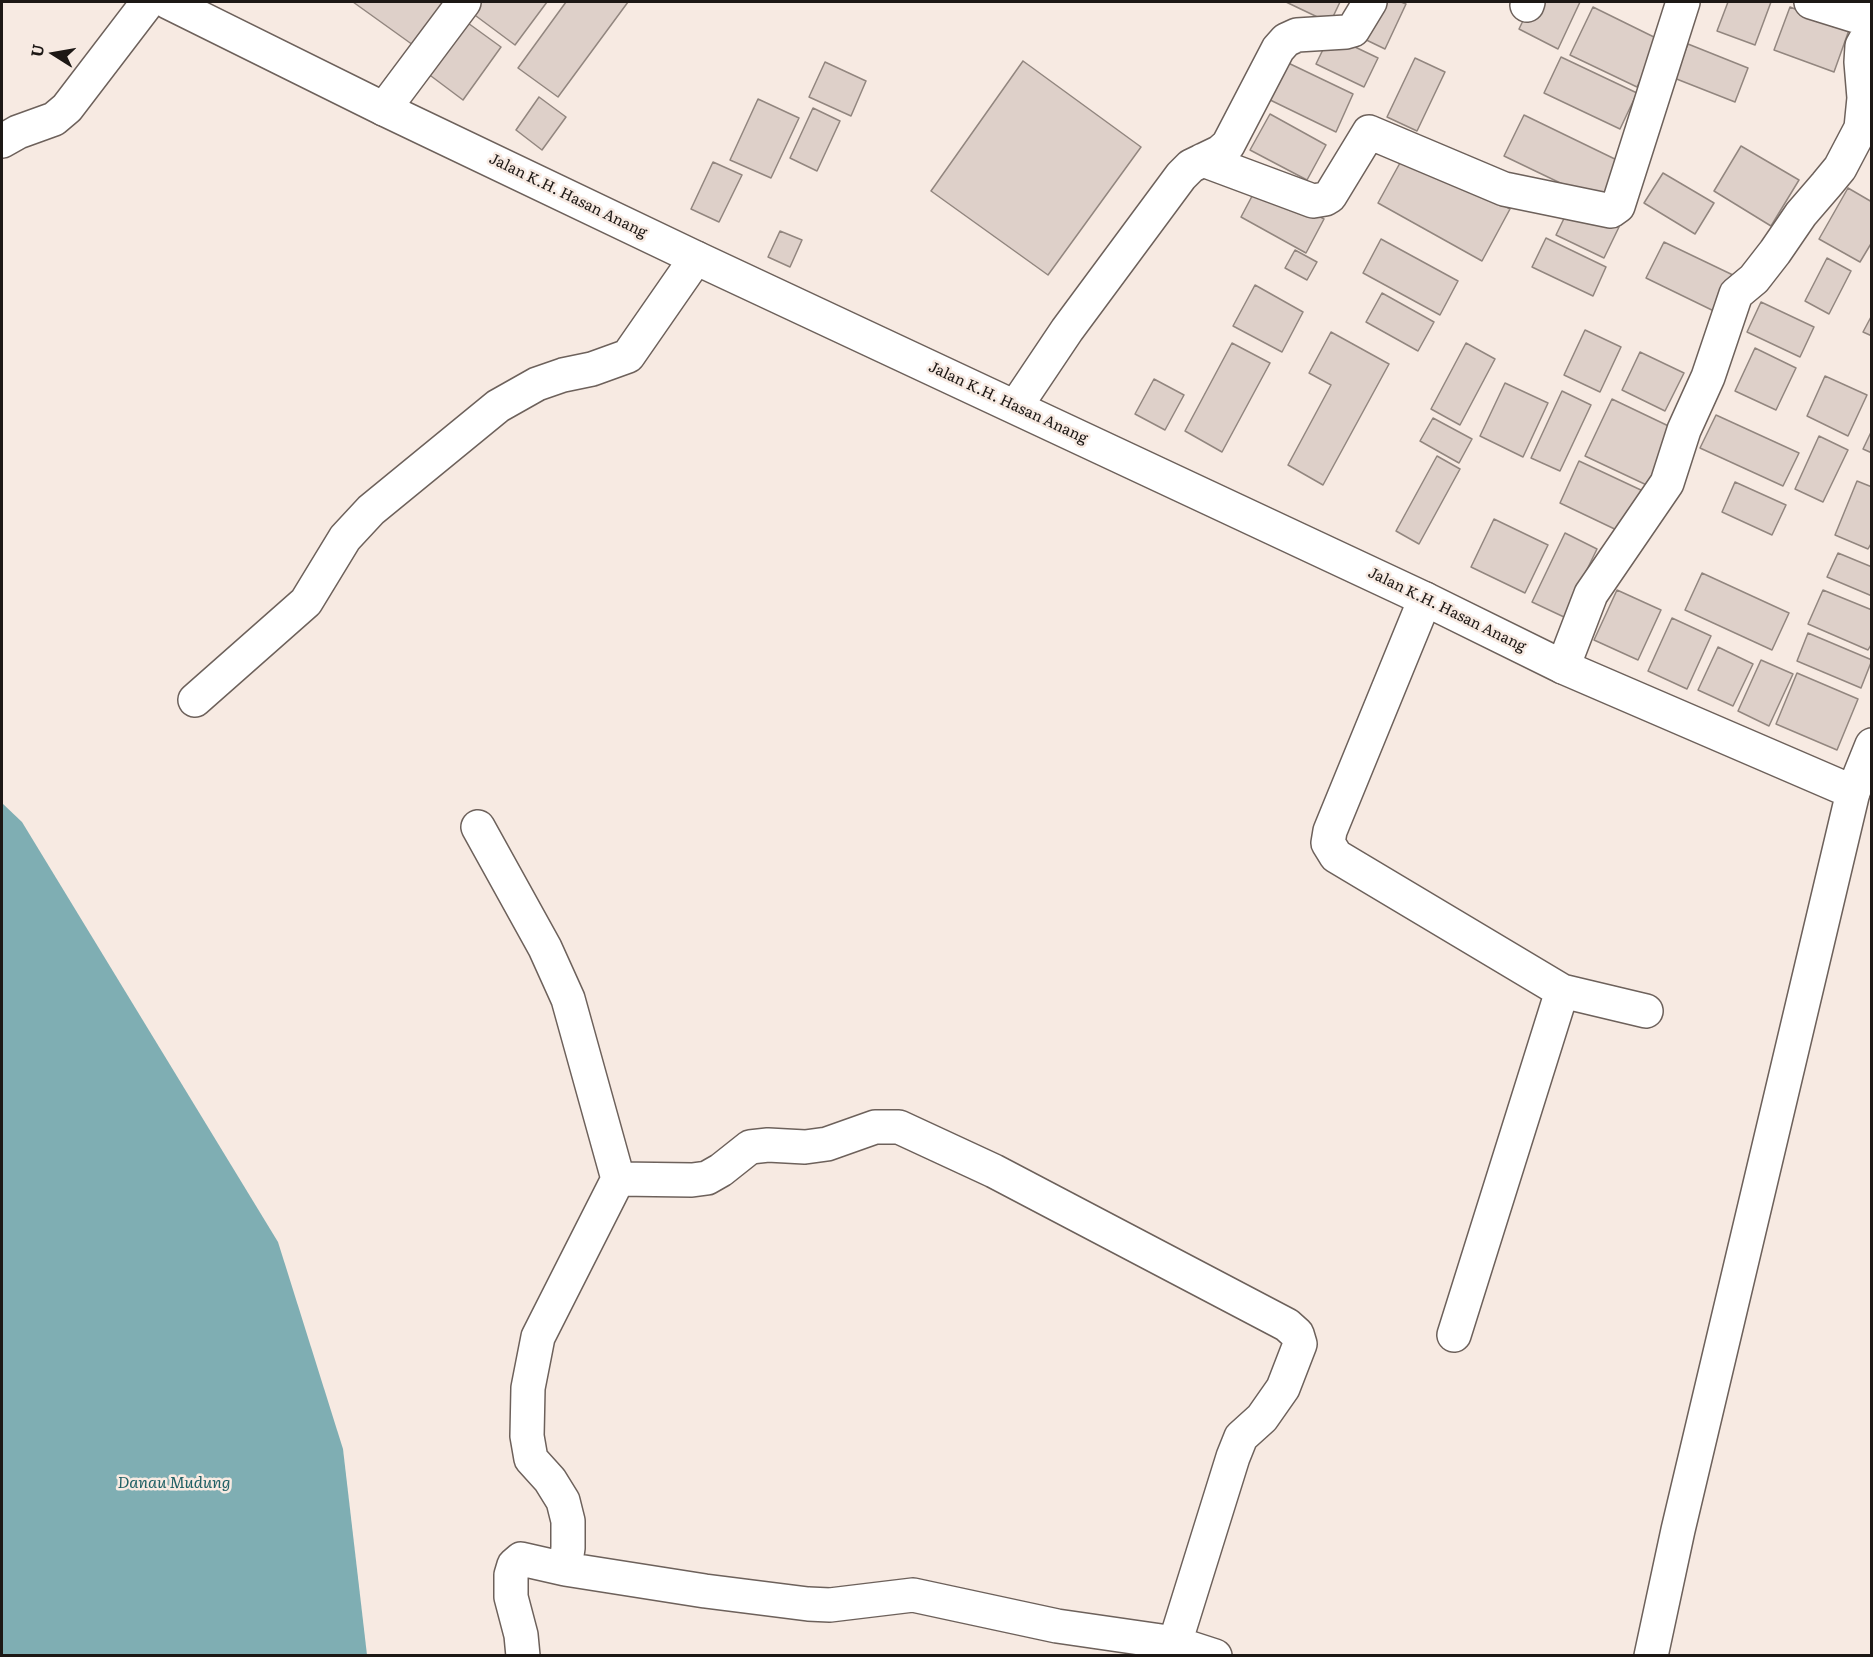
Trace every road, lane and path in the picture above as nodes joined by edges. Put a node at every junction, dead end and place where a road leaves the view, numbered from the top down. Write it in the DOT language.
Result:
graph roads {
  1 [pos="148,2"];
  2 [pos="168,2"];
  3 [pos="464,2"];
  4 [pos="1370,2"];
  5 [pos="1683,2"];
  6 [pos="1811,2"];
  7 [pos="1872,21"];
  8 [pos="1872,28"];
  9 [pos="384,109"];
  10 [pos="2,141"];
  11 [pos="1203,160"];
  12 [pos="696,258"];
  13 [pos="1016,406"];
  14 [pos="1425,598"];
  15 [pos="1563,667"];
  16 [pos="195,700"];
  17 [pos="1872,745"];
  18 [pos="1853,792"];
  19 [pos="478,827"];
  20 [pos="1562,991"];
  21 [pos="1646,1011"];
  22 [pos="618,1179"];
  23 [pos="1454,1335"];
  24 [pos="565,1569"];
  25 [pos="1175,1643"];
  26 [pos="523,1656"];
  27 [pos="1215,1656"];
  28 [pos="1651,1656"];
  1 -- 10 [label="street"];
  2 -- 9 [label="street, Jalan K.H. Hasan Anang"];
  3 -- 9 [label="street"];
  4 -- 11 [label="street"];
  5 -- 11 [label="street"];
  6 -- 7 [label="street"];
  8 -- 15 [label="street"];
  9 -- 12 [label="street, Jalan K.H. Hasan Anang"];
  11 -- 13 [label="street"];
  12 -- 13 [label="street, Jalan K.H. Hasan Anang"];
  12 -- 16 [label="street"];
  13 -- 14 [label="street, Jalan K.H. Hasan Anang"];
  14 -- 15 [label="street, Jalan K.H. Hasan Anang"];
  14 -- 20 [label="street"];
  15 -- 18 [label="street, Jalan K.H. Hasan Anang"];
  17 -- 18 [label="street"];
  18 -- 28 [label="street"];
  19 -- 22 [label="street"];
  20 -- 21 [label="street"];
  20 -- 23 [label="street"];
  22 -- 24 [label="street"];
  22 -- 25 [label="street"];
  24 -- 25 [label="street"];
  24 -- 26 [label="street"];
  25 -- 27 [label="street"];
}
